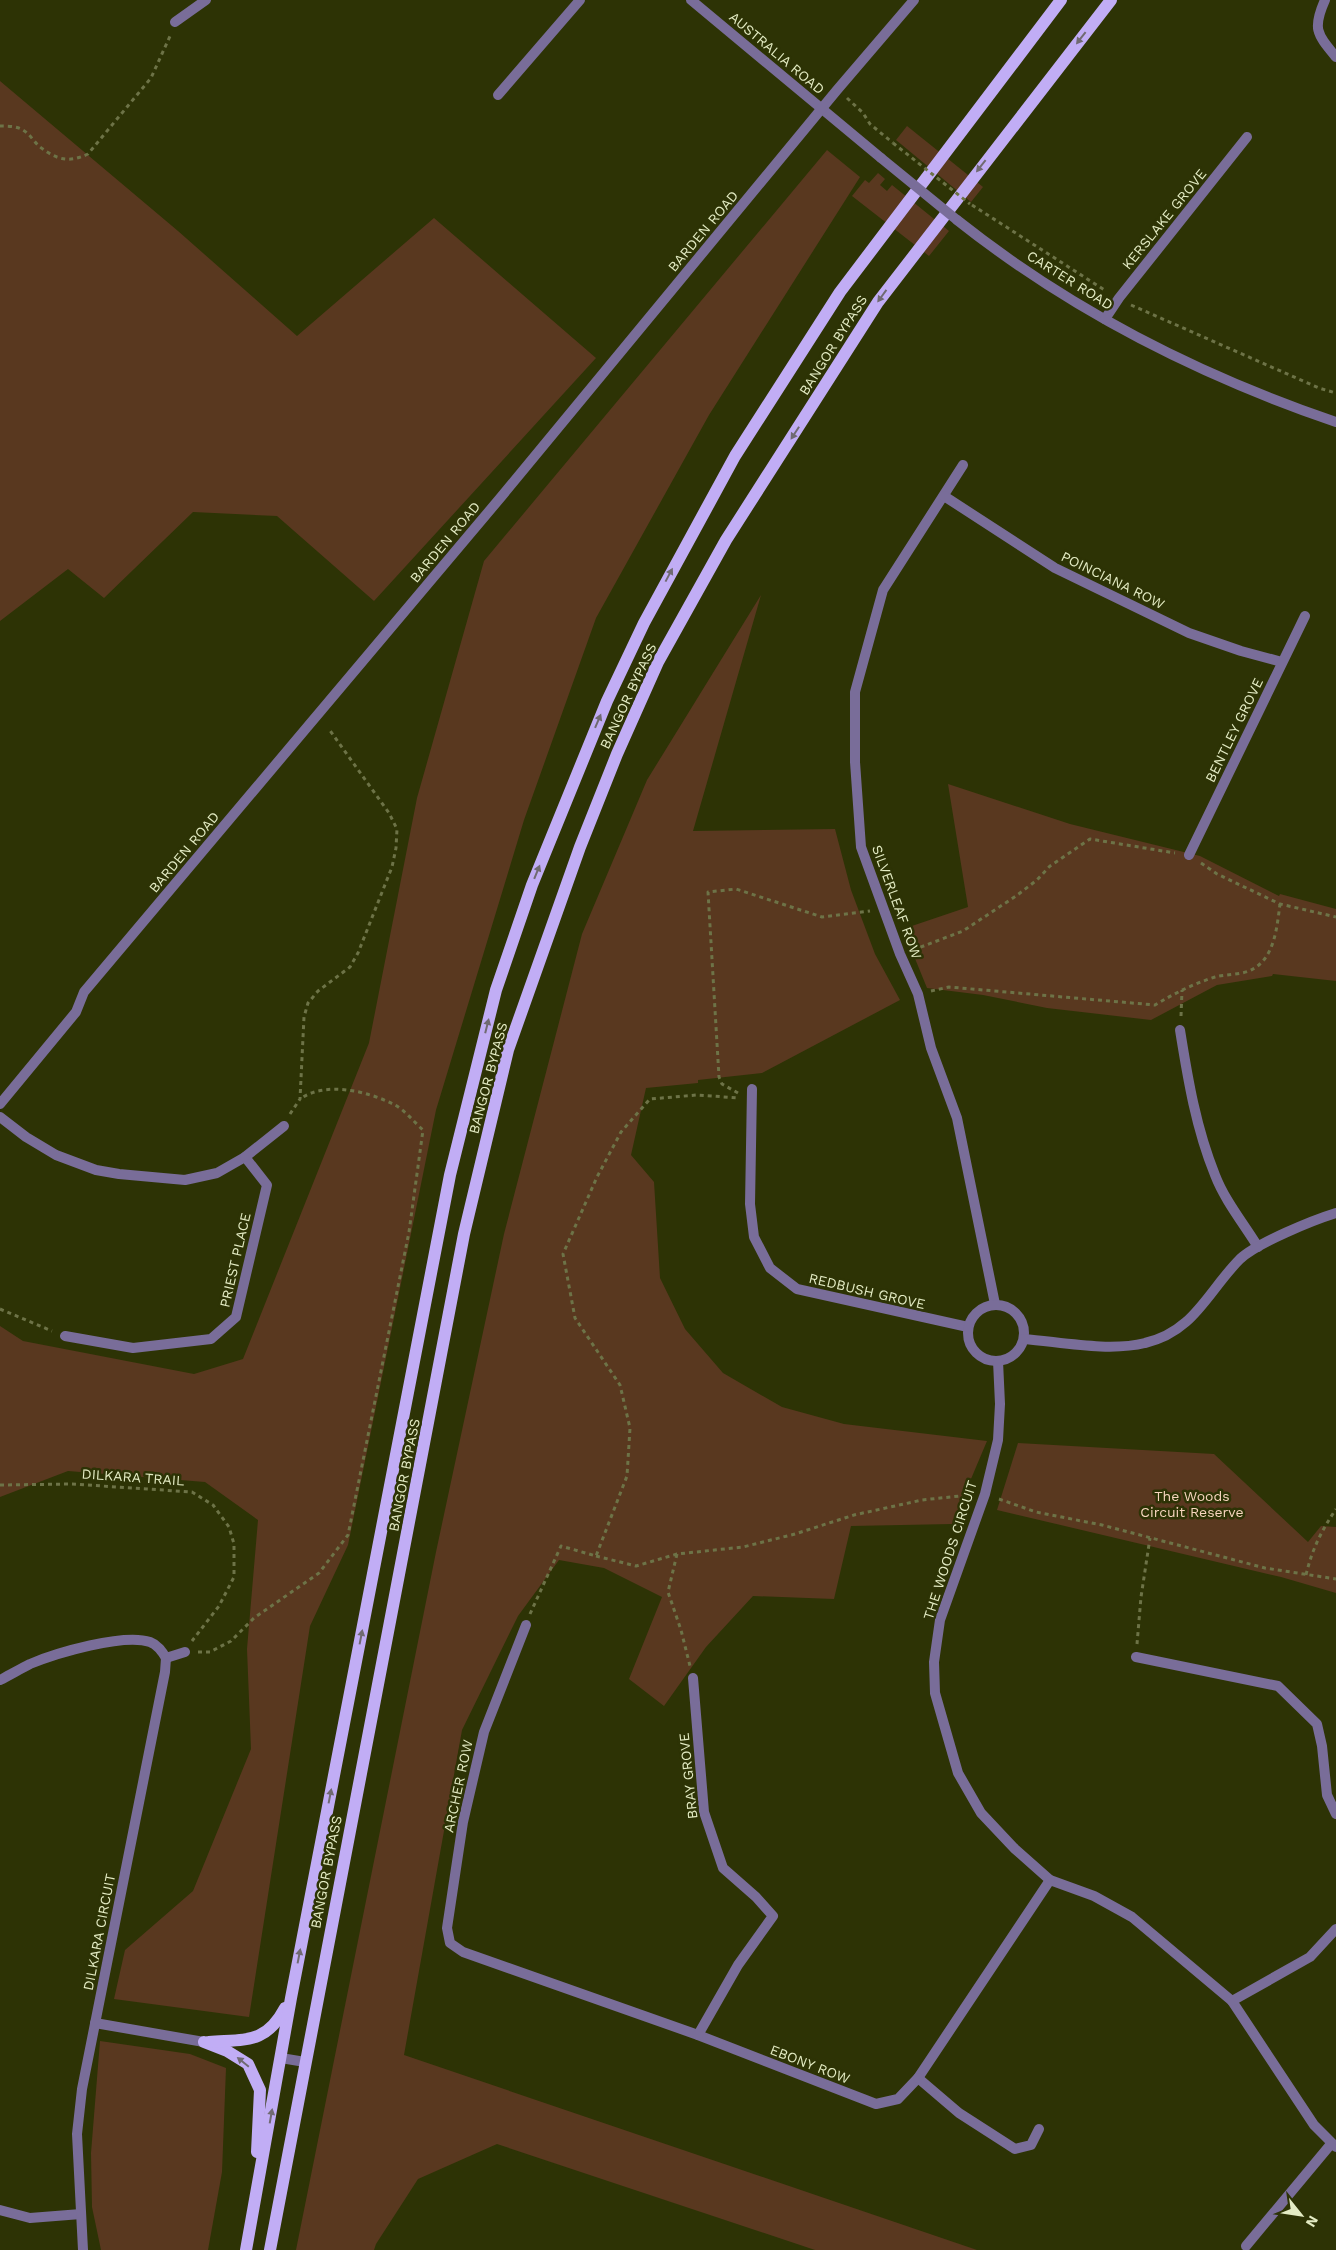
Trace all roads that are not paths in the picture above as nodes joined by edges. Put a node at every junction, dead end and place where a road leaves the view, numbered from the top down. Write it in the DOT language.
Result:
graph roads {
  1 [pos="206,0"];
  2 [pos="580,0"];
  3 [pos="691,0"];
  4 [pos="914,0"];
  5 [pos="1061,0"];
  6 [pos="1111,0"];
  7 [pos="1325,0"];
  8 [pos="175,22"];
  9 [pos="1336,57"];
  10 [pos="498,95"];
  11 [pos="822,108"];
  12 [pos="1247,137"];
  13 [pos="1105,319"];
  14 [pos="1336,422"];
  15 [pos="963,465"];
  16 [pos="944,496"];
  17 [pos="1305,616"];
  18 [pos="1282,662"];
  19 [pos="1189,855"];
  20 [pos="1180,1030"];
  21 [pos="752,1094"];
  22 [pos="0,1104"];
  23 [pos="0,1117"];
  24 [pos="284,1126"];
  25 [pos="245,1157"];
  26 [pos="1336,1213"];
  27 [pos="1258,1247"];
  28 [pos="995,1304"];
  29 [pos="968,1327"];
  30 [pos="65,1336"];
  31 [pos="1024,1339"];
  32 [pos="998,1361"];
  33 [pos="526,1626"];
  34 [pos="185,1652"];
  35 [pos="166,1658"];
  36 [pos="1136,1658"];
  37 [pos="693,1678"];
  38 [pos="0,1680"];
  39 [pos="1336,1814"];
  40 [pos="1050,1880"];
  41 [pos="1336,1929"];
  42 [pos="463,1952"];
  43 [pos="291,1998"];
  44 [pos="1232,2001"];
  45 [pos="95,2023"];
  46 [pos="698,2035"];
  47 [pos="204,2042"];
  48 [pos="281,2058"];
  49 [pos="306,2062"];
  50 [pos="918,2078"];
  51 [pos="1039,2129"];
  52 [pos="1334,2145"];
  53 [pos="257,2192"];
  54 [pos="0,2210"];
  55 [pos="81,2214"];
  56 [pos="1246,2246"];
  57 [pos="83,2250"];
  58 [pos="246,2250"];
  59 [pos="270,2250"];
  1 -- 8 [label="street"];
  2 -- 10 [label="street"];
  3 -- 11 [label="street, AUSTRALIA ROAD"];
  4 -- 11 [label="street, BARDEN ROAD"];
  43 -- 5 [label="main road, BANGOR BYPASS, one-way"];
  6 -- 49 [label="main road, BANGOR BYPASS, one-way"];
  7 -- 9 [label="street"];
  11 -- 13 [label="street, CARTER ROAD, bridge"];
  11 -- 22 [label="street, BARDEN ROAD"];
  12 -- 13 [label="street, KERSLAKE GROVE"];
  13 -- 14 [label="street, CARTER ROAD"];
  15 -- 16 [label="street, SILVERLEAF ROW"];
  16 -- 18 [label="street, POINCIANA ROW"];
  16 -- 28 [label="street, SILVERLEAF ROW"];
  17 -- 18 [label="street, BENTLEY GROVE"];
  18 -- 19 [label="street, BENTLEY GROVE"];
  20 -- 27 [label="street"];
  21 -- 29 [label="street, REDBUSH GROVE"];
  23 -- 25 [label="street"];
  24 -- 25 [label="street"];
  25 -- 30 [label="street, PRIEST PLACE"];
  26 -- 27 [label="street"];
  27 -- 31 [label="street"];
  28 -- 29 [label="street"];
  28 -- 31 [label="street"];
  29 -- 32 [label="street"];
  31 -- 32 [label="street"];
  32 -- 40 [label="street, THE WOODS CIRCUIT"];
  33 -- 42 [label="street, ARCHER ROW"];
  34 -- 35 [label="street"];
  35 -- 38 [label="street"];
  35 -- 45 [label="street, DILKARA CIRCUIT"];
  36 -- 39 [label="street"];
  37 -- 46 [label="street, BRAY GROVE"];
  40 -- 44 [label="street, THE WOODS CIRCUIT"];
  40 -- 50 [label="street, EBONY ROW"];
  41 -- 44 [label="street"];
  42 -- 46 [label="street, EBONY ROW"];
  43 -- 47 [label="main road"];
  43 -- 48 [label="main road, BANGOR BYPASS"];
  44 -- 52 [label="street, THE WOODS CIRCUIT"];
  45 -- 47 [label="street"];
  45 -- 55 [label="street, DILKARA CIRCUIT"];
  46 -- 50 [label="street, EBONY ROW"];
  53 -- 47 [label="main road, one-way"];
  48 -- 49 [label="street"];
  53 -- 48 [label="main road, BANGOR BYPASS, one-way"];
  49 -- 59 [label="main road, BANGOR BYPASS"];
  50 -- 51 [label="street"];
  52 -- 56 [label="street"];
  53 -- 58 [label="main road, BANGOR BYPASS"];
  54 -- 55 [label="street"];
  55 -- 57 [label="street, DILKARA CIRCUIT"];
}
